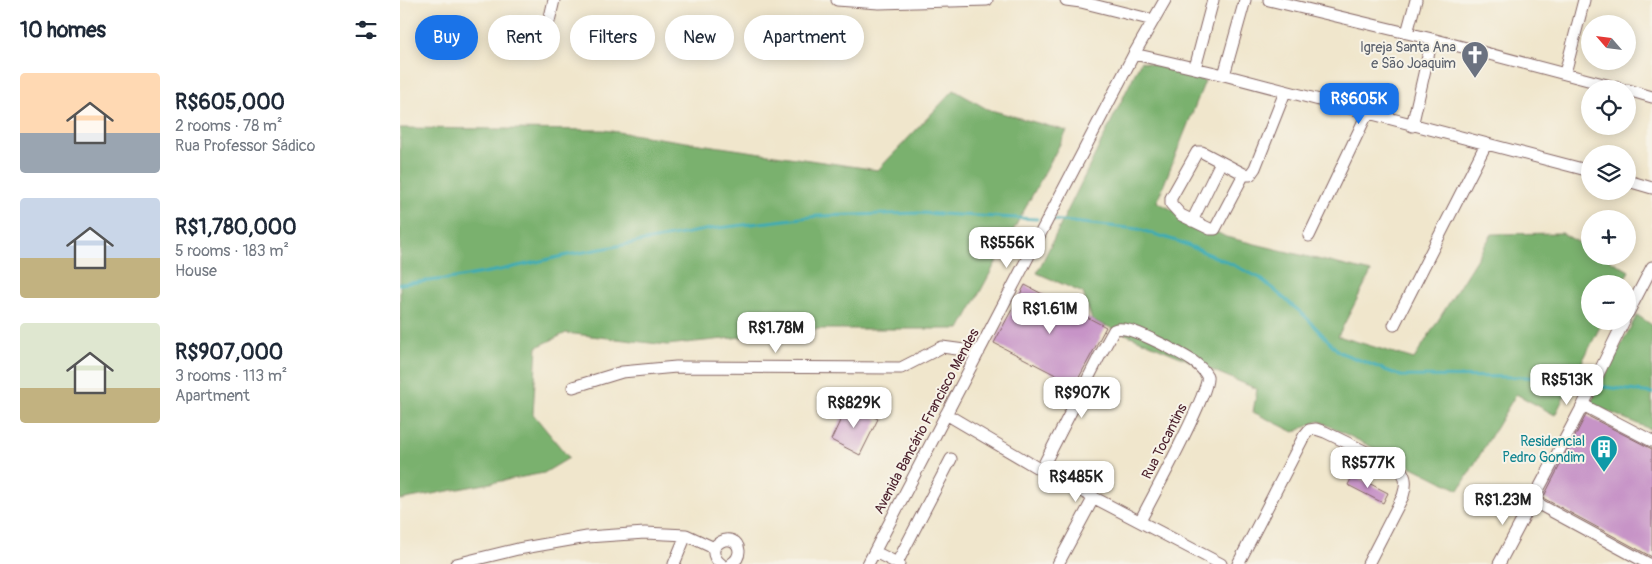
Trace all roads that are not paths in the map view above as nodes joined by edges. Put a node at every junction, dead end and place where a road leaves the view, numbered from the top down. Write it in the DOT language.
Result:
graph roads {
  1 [pos="554,0"];
  2 [pos="837,0"];
  3 [pos="987,0"];
  4 [pos="1066,0"];
  5 [pos="1165,0"];
  6 [pos="1212,0"];
  7 [pos="1245,0"];
  8 [pos="1269,0"];
  9 [pos="1416,0"];
  10 [pos="1584,0"];
  11 [pos="550,15"];
  12 [pos="1153,20"];
  13 [pos="1408,33"];
  14 [pos="1432,39"];
  15 [pos="1134,54"];
  16 [pos="1196,68"];
  17 [pos="1565,73"];
  18 [pos="1224,75"];
  19 [pos="1590,80"];
  20 [pos="1285,92"];
  21 [pos="1636,92"];
  22 [pos="1652,97"];
  23 [pos="1367,114"];
  24 [pos="1412,126"];
  25 [pos="1486,144"];
  26 [pos="1221,162"];
  27 [pos="1581,170"];
  28 [pos="1244,174"];
  29 [pos="1636,183"];
  30 [pos="1652,188"];
  31 [pos="1192,221"];
  32 [pos="1309,236"];
  33 [pos="1652,267"];
  34 [pos="1636,298"];
  35 [pos="1394,325"];
  36 [pos="1620,330"];
  37 [pos="979,352"];
  38 [pos="573,387"];
  39 [pos="1583,405"];
  40 [pos="946,414"];
  41 [pos="1652,441"];
  42 [pos="951,458"];
  43 [pos="1041,470"];
  44 [pos="1094,497"];
  45 [pos="1531,500"];
  46 [pos="1140,522"];
  47 [pos="686,535"];
  48 [pos="714,548"];
  49 [pos="875,552"];
  50 [pos="456,564"];
  51 [pos="674,564"];
  52 [pos="721,564"];
  53 [pos="731,564"];
  54 [pos="868,564"];
  55 [pos="898,564"];
  56 [pos="1059,564"];
  57 [pos="1221,564"];
  58 [pos="1238,564"];
  59 [pos="1368,564"];
  60 [pos="1499,564"];
  61 [pos="1648,564"];
  1 -- 11 [label="street"];
  2 -- 3 [label="street"];
  4 -- 12 [label="street"];
  5 -- 12 [label="street, Avenida Bancário Francisco Mendes"];
  6 -- 16 [label="street"];
  7 -- 18 [label="street"];
  8 -- 13 [label="street"];
  9 -- 13 [label="street"];
  10 -- 17 [label="street"];
  12 -- 15 [label="street, Avenida Bancário Francisco Mendes"];
  13 -- 14 [label="street"];
  14 -- 17 [label="street"];
  14 -- 24 [label="street"];
  15 -- 16 [label="street"];
  15 -- 37 [label="street, Avenida Bancário Francisco Mendes"];
  16 -- 18 [label="street"];
  17 -- 19 [label="street"];
  18 -- 20 [label="street"];
  20 -- 23 [label="street"];
  20 -- 28 [label="street"];
  21 -- 22 [label="street"];
  23 -- 24 [label="street"];
  23 -- 32 [label="street"];
  24 -- 25 [label="street"];
  25 -- 27 [label="street"];
  25 -- 35 [label="street"];
  26 -- 28 [label="street"];
  26 -- 31 [label="street"];
  26 -- 31 [label="street"];
  28 -- 31 [label="street"];
  29 -- 30 [label="street"];
  33 -- 34 [label="street"];
  36 -- 39 [label="street"];
  37 -- 38 [label="street"];
  37 -- 40 [label="street, Avenida Bancário Francisco Mendes"];
  39 -- 41 [label="street"];
  39 -- 45 [label="street"];
  40 -- 43 [label="street"];
  40 -- 49 [label="street, Avenida Bancário Francisco Mendes"];
  42 -- 55 [label="street"];
  43 -- 44 [label="street"];
  43 -- 46 [label="street, Rua Tocantins"];
  44 -- 46 [label="street"];
  44 -- 56 [label="street"];
  45 -- 60 [label="street"];
  45 -- 61 [label="street"];
  46 -- 57 [label="street"];
  47 -- 48 [label="street"];
  47 -- 50 [label="street"];
  47 -- 51 [label="street"];
  48 -- 52 [label="street"];
  48 -- 53 [label="street"];
  49 -- 54 [label="street, Avenida Bancário Francisco Mendes"];
  49 -- 55 [label="street"];
  58 -- 59 [label="street"];
}
